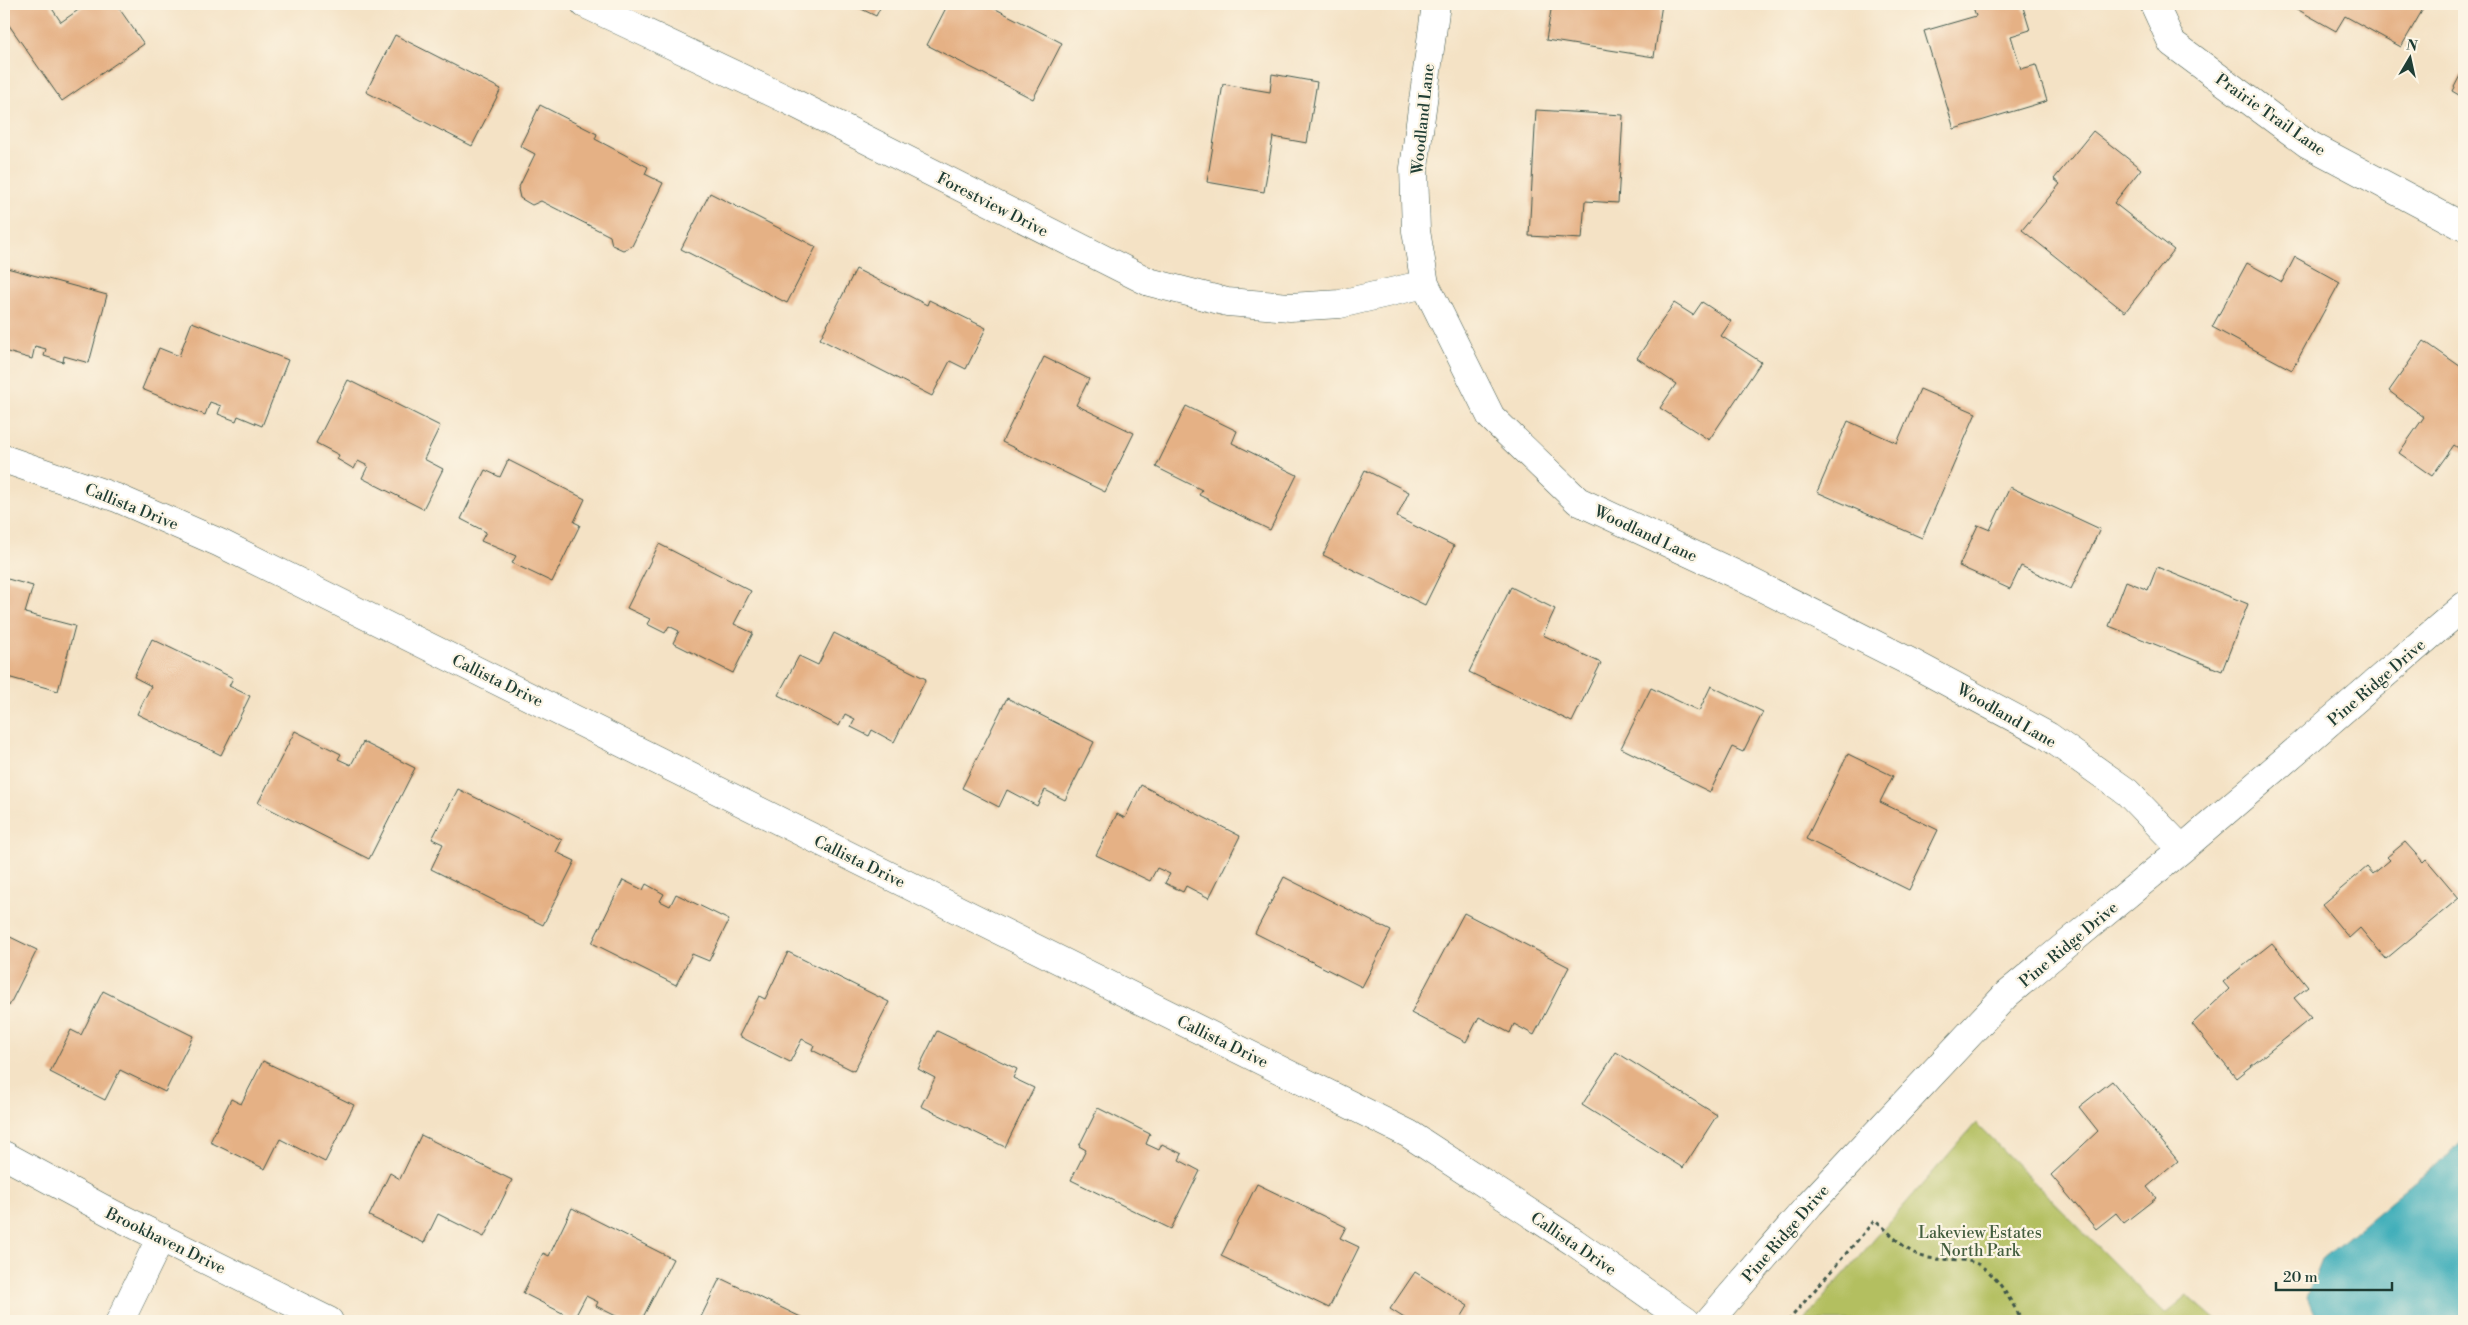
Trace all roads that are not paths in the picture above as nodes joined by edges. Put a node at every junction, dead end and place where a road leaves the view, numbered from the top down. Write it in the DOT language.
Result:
graph roads {
  1 [pos="585,4"];
  2 [pos="1436,4"];
  3 [pos="2154,4"];
  4 [pos="2464,227"];
  5 [pos="1425,284"];
  6 [pos="4,459"];
  7 [pos="2464,606"];
  8 [pos="2182,849"];
  9 [pos="4,1156"];
  10 [pos="161,1238"];
  11 [pos="120,1321"];
  12 [pos="329,1321"];
  13 [pos="1686,1321"];
  14 [pos="1709,1321"];
  1 -- 5 [label="street, Forestview Drive"];
  2 -- 5 [label="street, Woodland Lane"];
  3 -- 4 [label="street, Prairie Trail Lane"];
  5 -- 8 [label="street, Woodland Lane"];
  6 -- 13 [label="street, Callista Drive"];
  7 -- 8 [label="street, Pine Ridge Drive"];
  8 -- 14 [label="street, Pine Ridge Drive"];
  9 -- 10 [label="street, Brookhaven Drive"];
  10 -- 11 [label="street"];
  10 -- 12 [label="street, Brookhaven Drive"];
}
